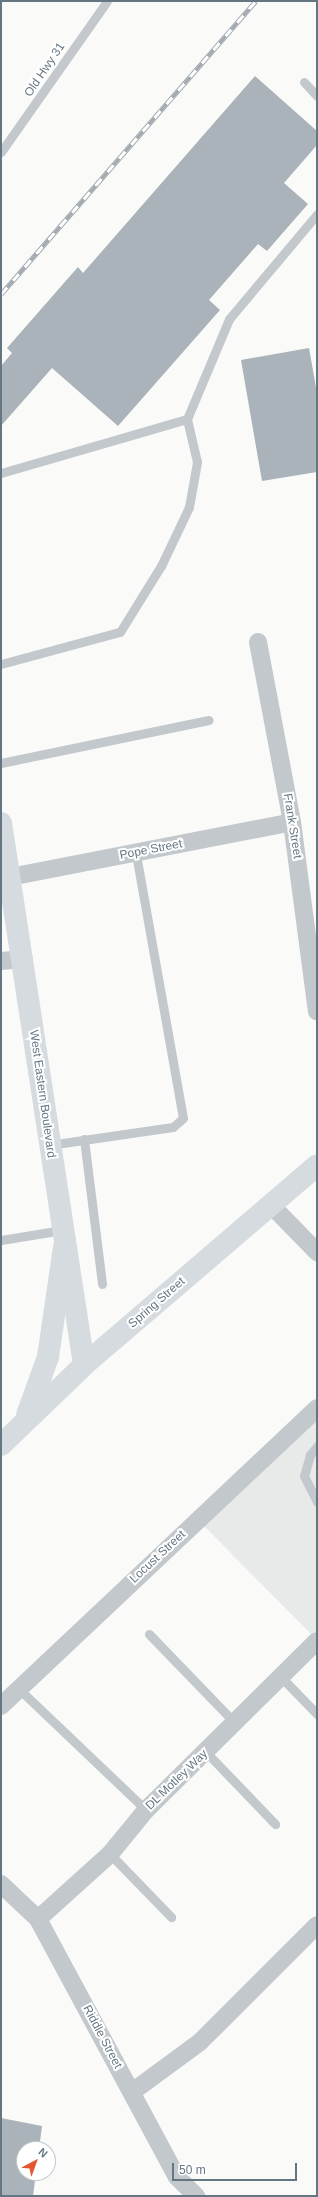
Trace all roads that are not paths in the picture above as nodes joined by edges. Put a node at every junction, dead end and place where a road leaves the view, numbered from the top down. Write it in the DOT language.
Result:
graph roads {
  1 [pos="107,1"];
  2 [pos="304,82"];
  3 [pos="317,96"];
  4 [pos="1,152"];
  5 [pos="317,214"];
  6 [pos="187,419"];
  7 [pos="1,473"];
  8 [pos="258,642"];
  9 [pos="1,664"];
  10 [pos="209,720"];
  11 [pos="1,763"];
  12 [pos="292,822"];
  13 [pos="1,823"];
  14 [pos="136,853"];
  15 [pos="10,877"];
  16 [pos="24,958"];
  17 [pos="1,961"];
  18 [pos="315,974"];
  19 [pos="317,1011"];
  20 [pos="84,1140"];
  21 [pos="49,1145"];
  22 [pos="317,1165"];
  23 [pos="272,1205"];
  24 [pos="63,1239"];
  25 [pos="1,1240"];
  26 [pos="317,1252"];
  27 [pos="102,1284"];
  28 [pos="84,1365"];
  29 [pos="317,1408"];
  30 [pos="22,1424"];
  31 [pos="1,1446"];
  32 [pos="317,1446"];
  33 [pos="317,1502"];
  34 [pos="149,1634"];
  35 [pos="317,1641"];
  36 [pos="281,1677"];
  37 [pos="19,1689"];
  38 [pos="1,1706"];
  39 [pos="317,1714"];
  40 [pos="235,1723"];
  41 [pos="206,1752"];
  42 [pos="146,1810"];
  43 [pos="275,1824"];
  44 [pos="110,1854"];
  45 [pos="1,1884"];
  46 [pos="171,1917"];
  47 [pos="38,1919"];
  48 [pos="317,1925"];
  49 [pos="132,2092"];
  50 [pos="196,2196"];
  1 -- 4 [label="lane, Old Hwy 31"];
  2 -- 3 [label="lane"];
  5 -- 6 [label="lane"];
  6 -- 7 [label="lane"];
  6 -- 9 [label="lane"];
  8 -- 12 [label="street, Frank Street"];
  10 -- 11 [label="lane"];
  12 -- 14 [label="street, Pope Street"];
  12 -- 18 [label="street, Frank Street"];
  13 -- 15 [label="main road, West Eastern Boulevard"];
  14 -- 15 [label="street, Pope Street"];
  14 -- 20 [label="lane"];
  15 -- 16 [label="main road, West Eastern Boulevard"];
  16 -- 17 [label="street"];
  16 -- 21 [label="main road, West Eastern Boulevard"];
  18 -- 19 [label="street, Frank Street"];
  20 -- 21 [label="lane"];
  20 -- 27 [label="lane"];
  21 -- 24 [label="main road, West Eastern Boulevard"];
  22 -- 23 [label="main road, Spring Street"];
  23 -- 26 [label="street"];
  23 -- 28 [label="main road, Spring Street"];
  24 -- 25 [label="lane"];
  24 -- 28 [label="main road, West Eastern Boulevard"];
  24 -- 30 [label="main road"];
  28 -- 30 [label="main road, Spring Street"];
  29 -- 37 [label="street, Locust Street"];
  30 -- 31 [label="main road, Spring Street"];
  32 -- 33 [label="lane"];
  34 -- 40 [label="lane"];
  35 -- 36 [label="street, DL Motley Way"];
  36 -- 39 [label="lane"];
  36 -- 40 [label="street, DL Motley Way"];
  37 -- 38 [label="street, Locust Street"];
  37 -- 42 [label="lane"];
  40 -- 41 [label="street, DL Motley Way"];
  41 -- 42 [label="street, DL Motley Way"];
  41 -- 43 [label="lane"];
  42 -- 44 [label="street, DL Motley Way"];
  44 -- 46 [label="lane"];
  44 -- 47 [label="street, DL Motley Way"];
  45 -- 47 [label="street, Riddle Street"];
  47 -- 49 [label="street, Riddle Street"];
  48 -- 49 [label="street"];
  49 -- 50 [label="street, Riddle Street"];
}
